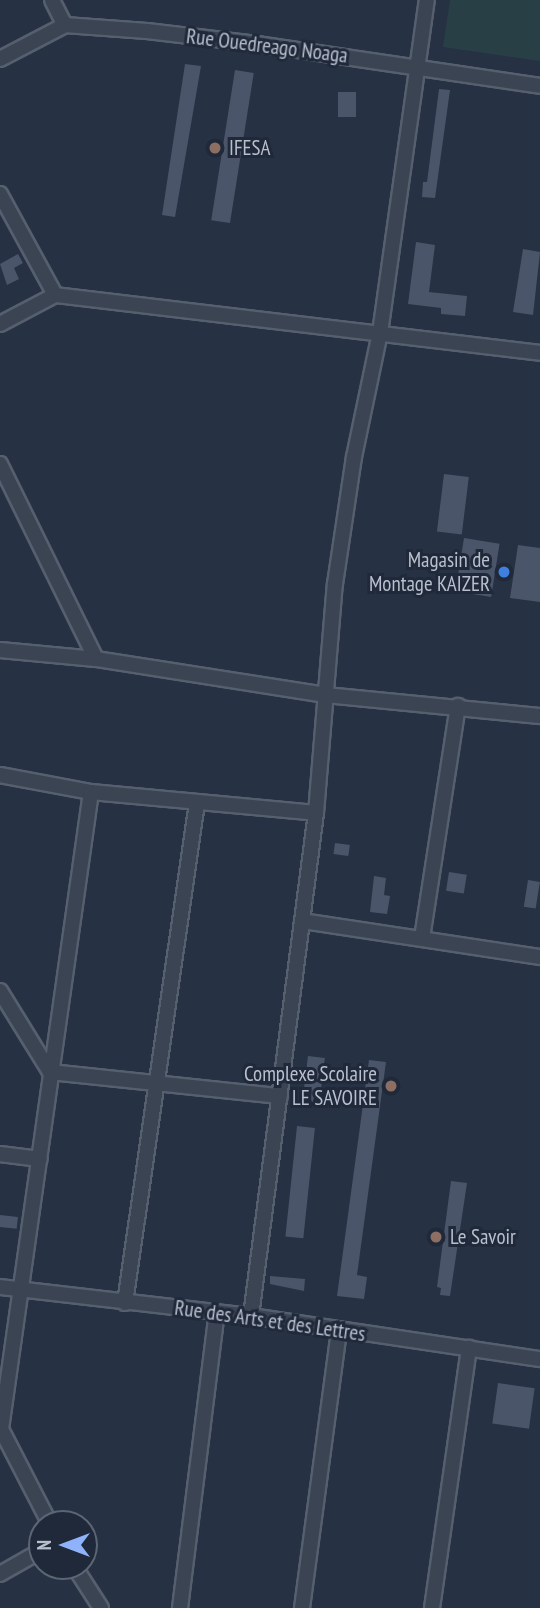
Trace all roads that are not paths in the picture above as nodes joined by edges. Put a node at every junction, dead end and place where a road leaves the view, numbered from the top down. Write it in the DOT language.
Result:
graph roads {
  1 [pos="52,0"];
  2 [pos="427,0"];
  3 [pos="65,25"];
  4 [pos="0,59"];
  5 [pos="417,66"];
  6 [pos="540,86"];
  7 [pos="1,200"];
  8 [pos="55,295"];
  9 [pos="0,324"];
  10 [pos="380,333"];
  11 [pos="540,354"];
  12 [pos="0,464"];
  13 [pos="0,650"];
  14 [pos="96,659"];
  15 [pos="325,695"];
  16 [pos="458,706"];
  17 [pos="540,716"];
  18 [pos="0,775"];
  19 [pos="90,792"];
  20 [pos="197,803"];
  21 [pos="316,813"];
  22 [pos="302,921"];
  23 [pos="422,938"];
  24 [pos="540,957"];
  25 [pos="0,990"];
  26 [pos="50,1072"];
  27 [pos="158,1084"];
  28 [pos="281,1096"];
  29 [pos="0,1154"];
  30 [pos="40,1159"];
  31 [pos="8,1291"];
  32 [pos="125,1303"];
  33 [pos="217,1313"];
  34 [pos="251,1316"];
  35 [pos="340,1330"];
  36 [pos="468,1348"];
  37 [pos="540,1359"];
  38 [pos="1,1430"];
  39 [pos="43,1510"];
  40 [pos="28,1558"];
  41 [pos="0,1574"];
  42 [pos="83,1580"];
  43 [pos="101,1608"];
  44 [pos="180,1608"];
  45 [pos="302,1608"];
  46 [pos="432,1608"];
  1 -- 3 [label="street"];
  2 -- 5 [label="street"];
  3 -- 4 [label="street"];
  3 -- 5 [label="street, Rue Ouedreago Noaga"];
  5 -- 6 [label="street, Rue Ouedreago Noaga"];
  5 -- 10 [label="street"];
  7 -- 8 [label="street"];
  8 -- 9 [label="street"];
  8 -- 10 [label="street"];
  10 -- 11 [label="street"];
  10 -- 15 [label="street"];
  12 -- 14 [label="street"];
  13 -- 14 [label="street"];
  14 -- 15 [label="street"];
  15 -- 16 [label="street"];
  15 -- 21 [label="street"];
  16 -- 17 [label="street"];
  16 -- 23 [label="street"];
  18 -- 19 [label="street"];
  19 -- 20 [label="street"];
  19 -- 26 [label="street"];
  20 -- 21 [label="street"];
  20 -- 27 [label="street"];
  21 -- 22 [label="street"];
  22 -- 23 [label="street"];
  22 -- 28 [label="street"];
  23 -- 24 [label="street"];
  25 -- 26 [label="street"];
  26 -- 27 [label="street"];
  26 -- 30 [label="street"];
  27 -- 28 [label="street"];
  27 -- 32 [label="street"];
  28 -- 34 [label="street"];
  29 -- 30 [label="street"];
  30 -- 31 [label="street"];
  31 -- 32 [label="street, Rue des Arts et des Lettres"];
  31 -- 38 [label="street"];
  32 -- 33 [label="street, Rue des Arts et des Lettres"];
  33 -- 34 [label="street, Rue des Arts et des Lettres"];
  33 -- 44 [label="street"];
  34 -- 35 [label="street, Rue des Arts et des Lettres"];
  35 -- 36 [label="street, Rue des Arts et des Lettres"];
  35 -- 45 [label="street"];
  36 -- 37 [label="street, Rue des Arts et des Lettres"];
  36 -- 46 [label="street"];
  38 -- 39 [label="street"];
  40 -- 41 [label="street"];
  42 -- 43 [label="street"];
}
